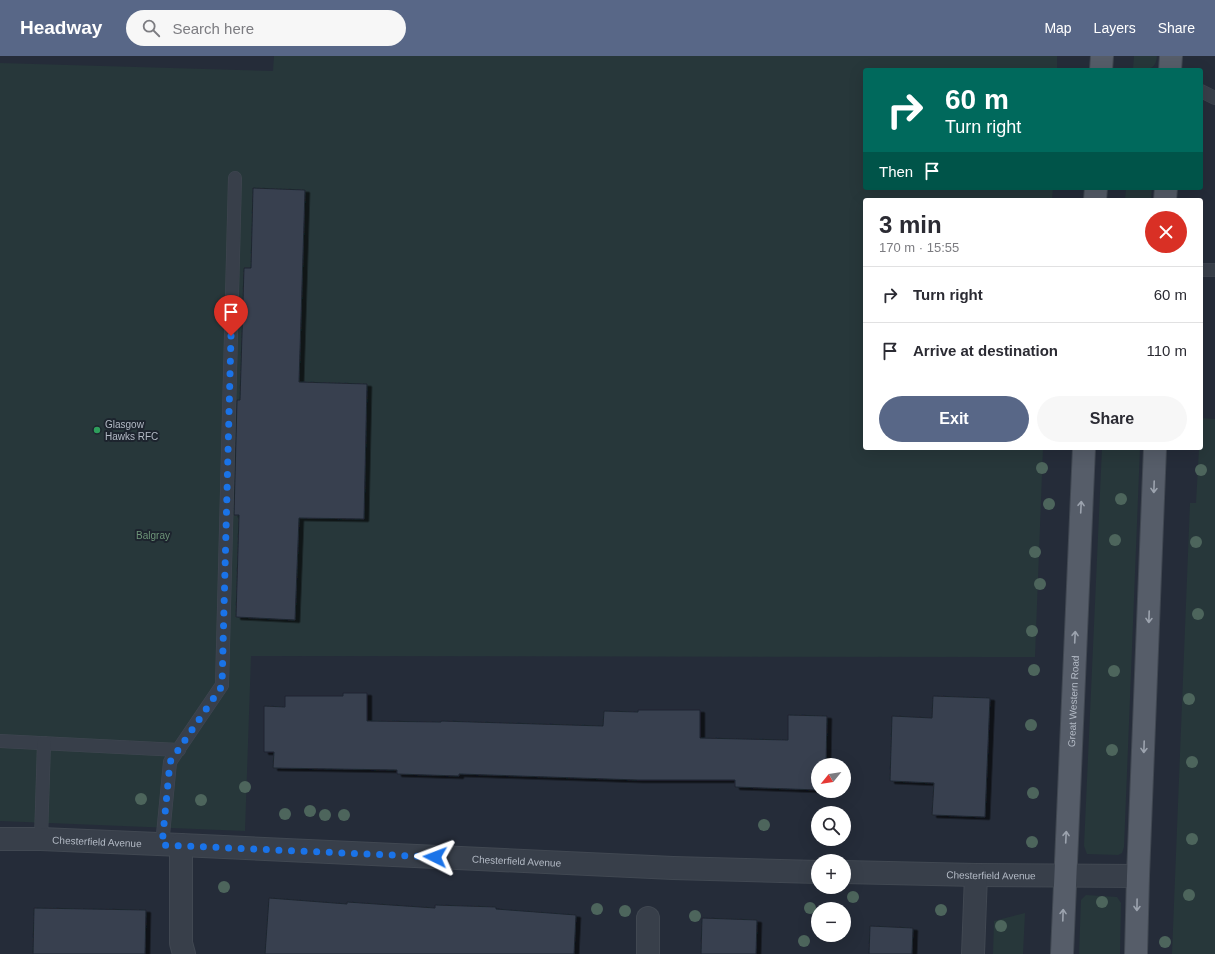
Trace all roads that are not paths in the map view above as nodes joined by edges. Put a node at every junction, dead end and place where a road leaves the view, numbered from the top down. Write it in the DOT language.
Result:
graph roads {
  1 [pos="1102,56"];
  2 [pos="1170,56"];
  3 [pos="1101,68"];
  4 [pos="1170,68"];
  5 [pos="1203,92"];
  6 [pos="1215,98"];
  7 [pos="235,178"];
  8 [pos="1203,270"];
  9 [pos="1215,270"];
  10 [pos="1084,450"];
  11 [pos="1155,450"];
  12 [pos="0,741"];
  13 [pos="44,743"];
  14 [pos="179,750"];
  15 [pos="0,839"];
  16 [pos="42,839"];
  17 [pos="171,845"];
  18 [pos="811,872"];
  19 [pos="851,872"];
  20 [pos="976,875"];
  21 [pos="1064,876"];
  22 [pos="1138,876"];
  23 [pos="648,918"];
  24 [pos="184,954"];
  25 [pos="648,954"];
  26 [pos="973,954"];
  27 [pos="1062,954"];
  28 [pos="1136,954"];
  1 -- 3 [label="main road"];
  2 -- 4 [label="main road"];
  5 -- 6 [label="lane"];
  7 -- 14 [label="lane"];
  8 -- 9 [label="lane"];
  21 -- 10 [label="main road, Great Western Road, one-way"];
  11 -- 22 [label="main road, one-way"];
  12 -- 13 [label="lane"];
  13 -- 14 [label="lane"];
  13 -- 16 [label="lane"];
  14 -- 17 [label="lane"];
  15 -- 16 [label="street, Chesterfield Avenue"];
  16 -- 17 [label="street, Chesterfield Avenue"];
  17 -- 18 [label="street, Chesterfield Avenue"];
  17 -- 24 [label="street"];
  19 -- 20 [label="street, Chesterfield Avenue"];
  20 -- 21 [label="street, Chesterfield Avenue"];
  20 -- 26 [label="street"];
  21 -- 22 [label="street, Chesterfield Avenue"];
  27 -- 21 [label="main road, Great Western Road, one-way"];
  22 -- 28 [label="main road, one-way"];
  23 -- 25 [label="street"];
}
